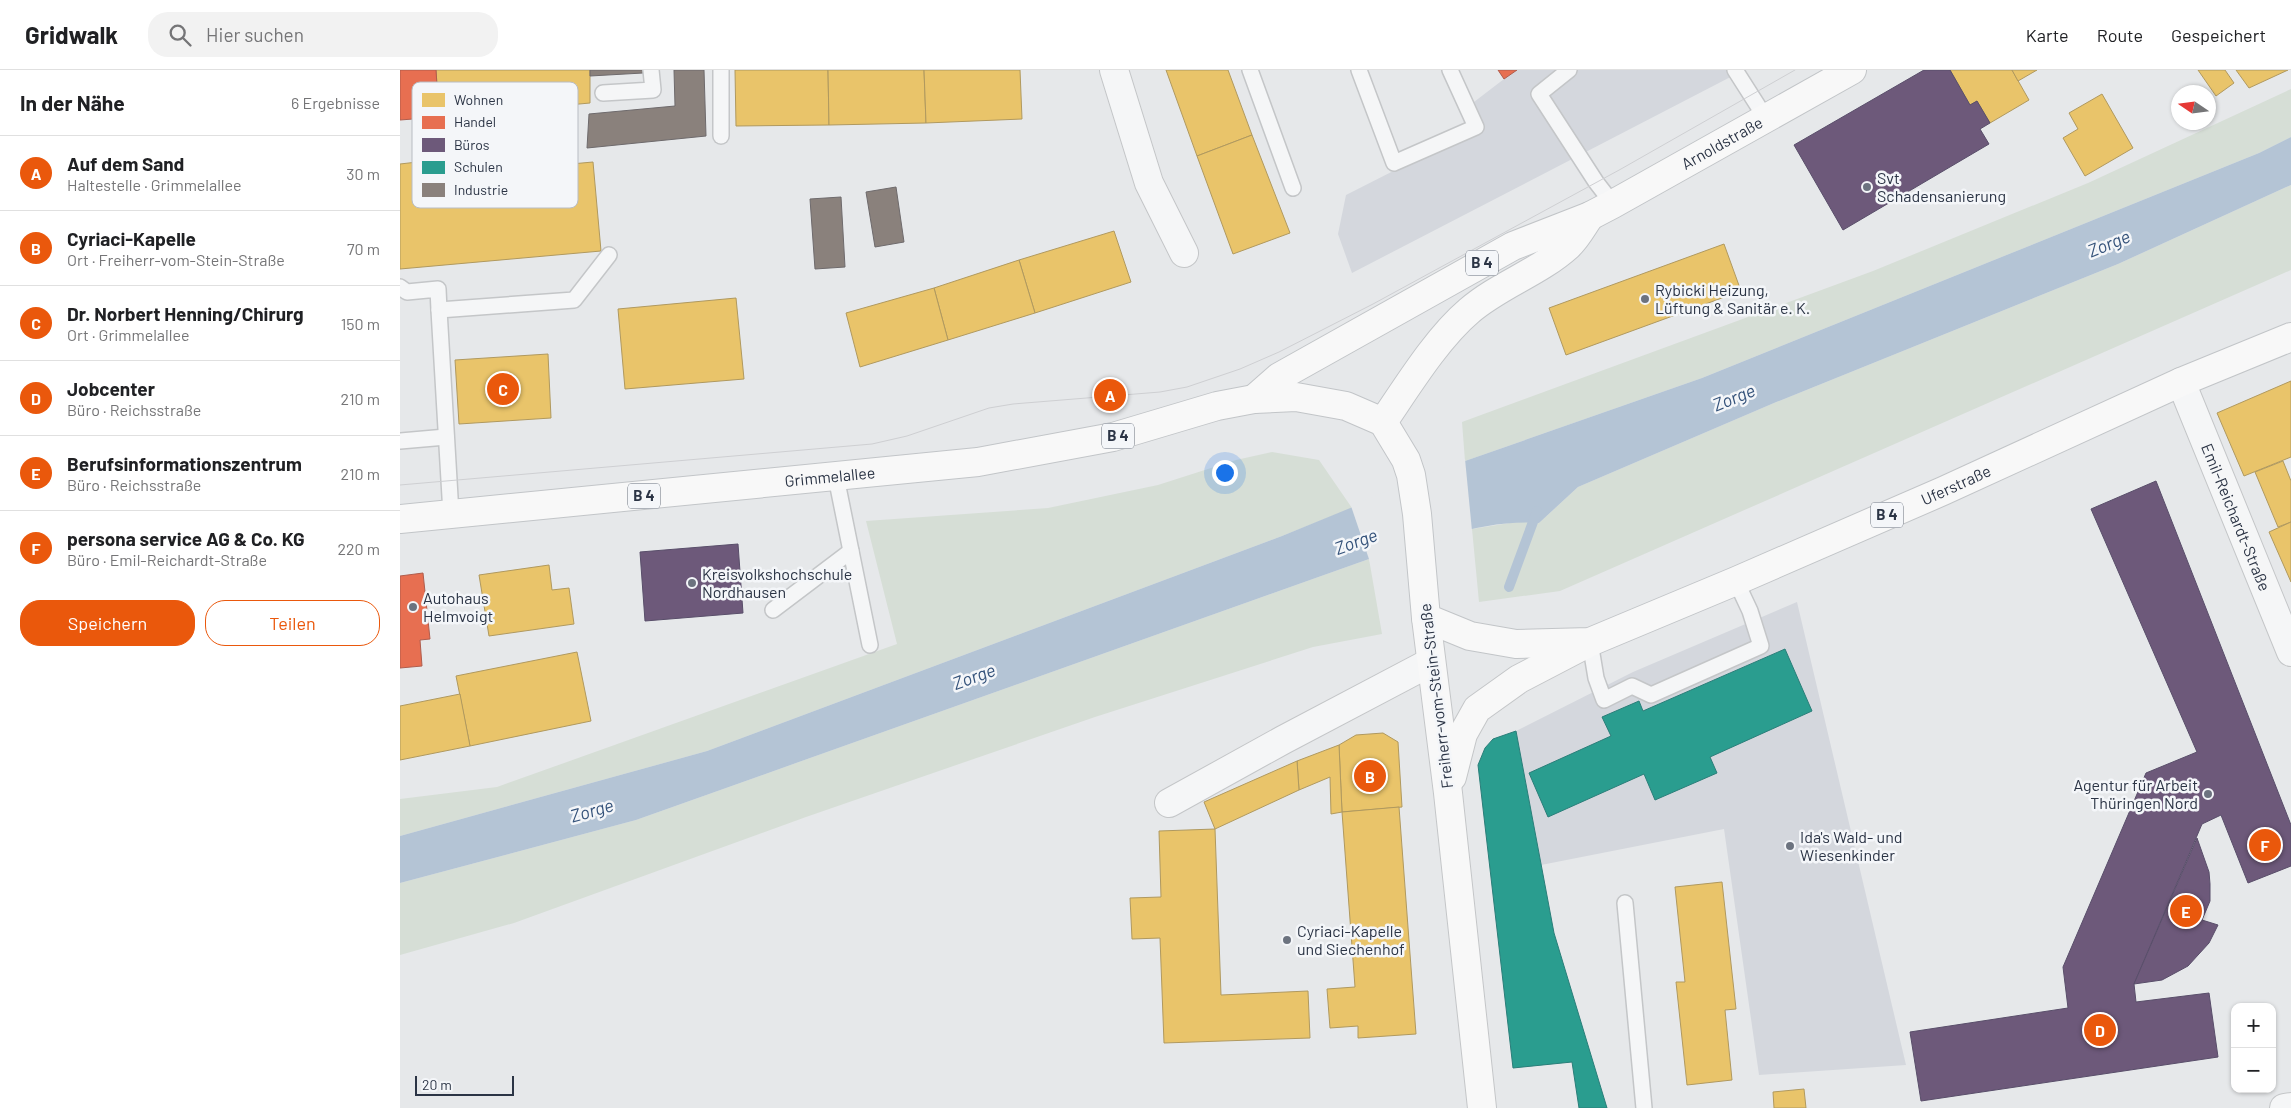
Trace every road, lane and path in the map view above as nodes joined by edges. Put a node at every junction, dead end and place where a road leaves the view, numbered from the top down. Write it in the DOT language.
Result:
graph roads {
  1 [pos="651,70"];
  2 [pos="721,70"];
  3 [pos="1114,70"];
  4 [pos="1250,70"];
  5 [pos="1359,70"];
  6 [pos="1450,70"];
  7 [pos="1569,70"];
  8 [pos="1735,70"];
  9 [pos="1852,70"];
  10 [pos="603,93"];
  11 [pos="1766,117"];
  12 [pos="721,136"];
  13 [pos="1293,188"];
  14 [pos="1602,210"];
  15 [pos="1184,253"];
  16 [pos="609,255"];
  17 [pos="400,288"];
  18 [pos="439,310"];
  19 [pos="2291,337"];
  20 [pos="2182,382"];
  21 [pos="1254,399"];
  22 [pos="1383,422"];
  23 [pos="446,437"];
  24 [pos="400,441"];
  25 [pos="836,478"];
  26 [pos="451,514"];
  27 [pos="400,519"];
  28 [pos="851,551"];
  29 [pos="1736,581"];
  30 [pos="773,610"];
  31 [pos="1426,618"];
  32 [pos="1590,642"];
  33 [pos="870,645"];
  34 [pos="2291,652"];
  35 [pos="1431,662"];
  36 [pos="1448,793"];
  37 [pos="1169,803"];
  38 [pos="1625,904"];
  39 [pos="2291,1107"];
  40 [pos="1482,1108"];
  41 [pos="1644,1108"];
  42 [pos="2284,1108"];
  1 -- 10 [label="lane"];
  2 -- 12 [label="lane"];
  3 -- 15 [label="street"];
  4 -- 13 [label="lane"];
  5 -- 6 [label="lane"];
  7 -- 14 [label="lane"];
  8 -- 11 [label="lane"];
  9 -- 11 [label="main road, Arnoldstraße / B 4"];
  11 -- 14 [label="main road, Arnoldstraße / B 4"];
  14 -- 21 [label="main road, B 4"];
  14 -- 22 [label="main road"];
  16 -- 18 [label="lane"];
  17 -- 18 [label="lane"];
  18 -- 23 [label="lane"];
  19 -- 20 [label="main road, Uferstraße / B 4"];
  20 -- 29 [label="main road, Uferstraße / B 4"];
  20 -- 34 [label="street, Emil-Reichardt-Straße"];
  21 -- 22 [label="main road, B 4"];
  21 -- 25 [label="main road, Grimmelallee / B 4"];
  22 -- 31 [label="main road, Freiherr-vom-Stein-Straße"];
  23 -- 24 [label="lane"];
  23 -- 26 [label="lane"];
  25 -- 26 [label="main road, Grimmelallee / B 4"];
  25 -- 28 [label="lane"];
  26 -- 27 [label="main road, Grimmelallee / B 4"];
  28 -- 30 [label="lane"];
  28 -- 33 [label="lane"];
  29 -- 32 [label="main road, Uferstraße / B 4"];
  29 -- 32 [label="lane"];
  31 -- 32 [label="main road, B 4"];
  31 -- 35 [label="main road, Freiherr-vom-Stein-Straße"];
  32 -- 36 [label="main road, Uferstraße"];
  35 -- 36 [label="main road, Freiherr-vom-Stein-Straße"];
  35 -- 37 [label="street"];
  36 -- 40 [label="main road, Freiherr-vom-Stein-Straße"];
  38 -- 41 [label="lane"];
  39 -- 42 [label="street"];
}
